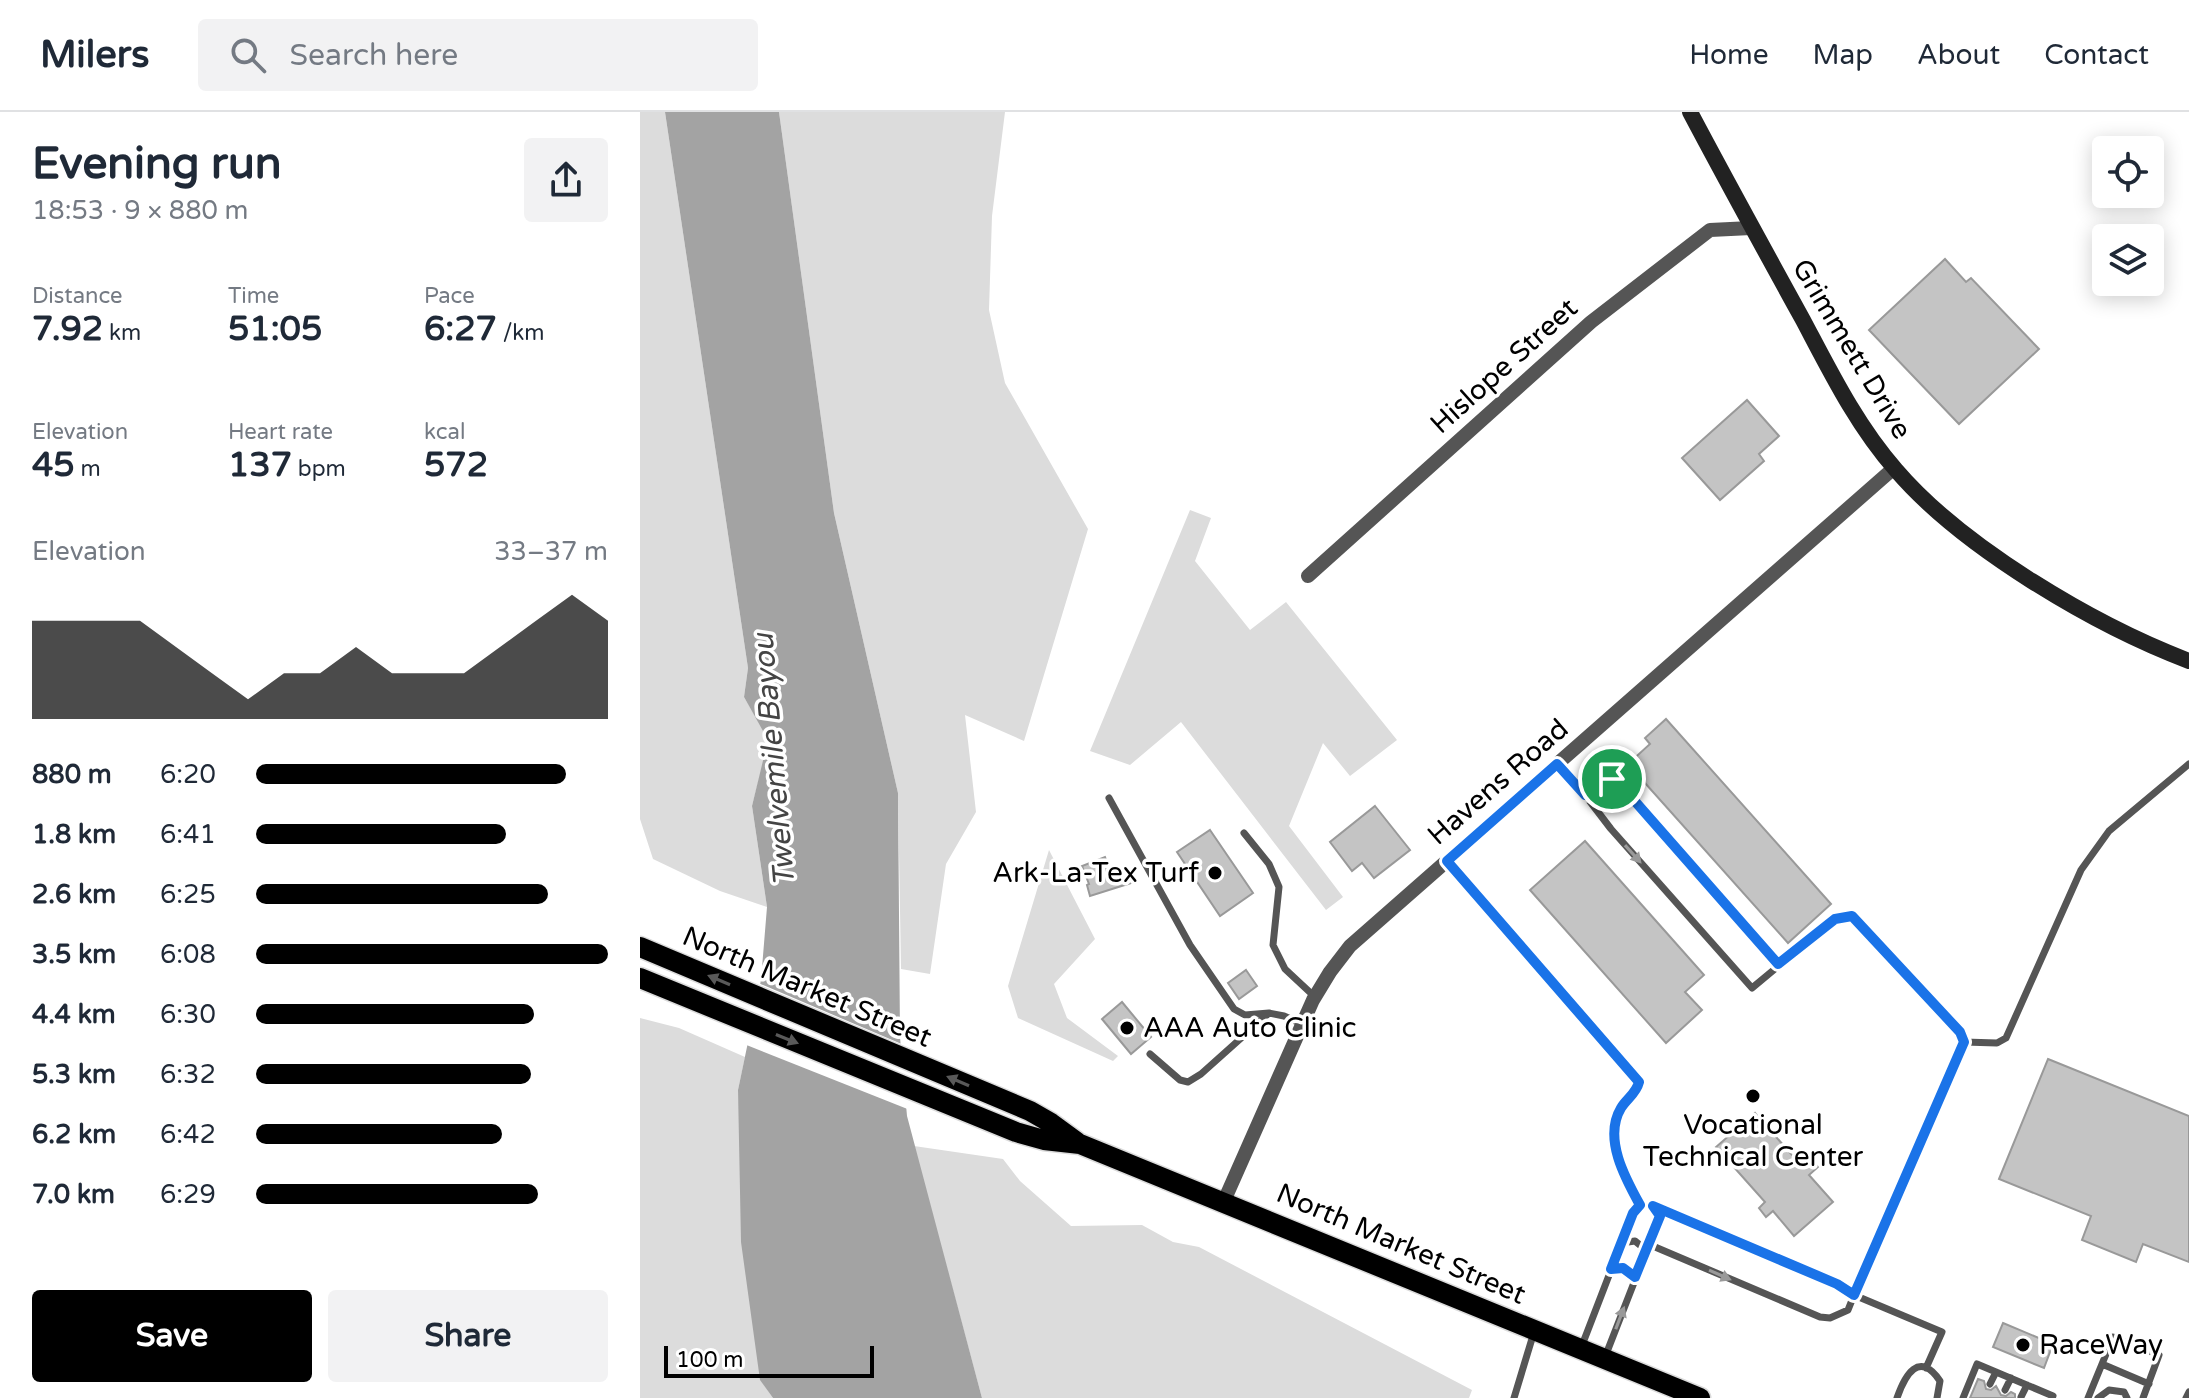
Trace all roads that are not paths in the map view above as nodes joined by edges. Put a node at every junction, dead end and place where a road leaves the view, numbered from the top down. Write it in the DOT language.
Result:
graph roads {
  1 [pos="1690,112"];
  2 [pos="1751,228"];
  3 [pos="1894,468"];
  4 [pos="1308,576"];
  5 [pos="2189,661"];
  6 [pos="1557,764"];
  7 [pos="2189,764"];
  8 [pos="1585,795"];
  9 [pos="1109,798"];
  10 [pos="1244,833"];
  11 [pos="1447,861"];
  12 [pos="640,947"];
  13 [pos="1778,964"];
  14 [pos="640,978"];
  15 [pos="1315,997"];
  16 [pos="1269,1013"];
  17 [pos="1302,1024"];
  18 [pos="1964,1042"];
  19 [pos="1150,1054"];
  20 [pos="1080,1144"];
  21 [pos="1224,1201"];
  22 [pos="1640,1205"];
  23 [pos="1653,1206"];
  24 [pos="1621,1243"];
  25 [pos="1647,1247"];
  26 [pos="1611,1269"];
  27 [pos="1635,1277"];
  28 [pos="1854,1295"];
  29 [pos="1535,1330"];
  30 [pos="1581,1349"];
  31 [pos="1604,1359"];
  32 [pos="2102,1364"];
  33 [pos="1926,1368"];
  34 [pos="1996,1372"];
  35 [pos="2011,1378"];
  36 [pos="1990,1384"];
  37 [pos="2149,1384"];
  38 [pos="2027,1385"];
  39 [pos="2005,1390"];
  40 [pos="2189,1392"];
  41 [pos="2042,1395"];
  42 [pos="2021,1397"];
  43 [pos="1514,1398"];
  44 [pos="1700,1398"];
  45 [pos="1897,1398"];
  46 [pos="1937,1398"];
  47 [pos="1963,1398"];
  48 [pos="2052,1398"];
  49 [pos="2088,1398"];
  50 [pos="2098,1398"];
  51 [pos="2127,1398"];
  52 [pos="2143,1398"];
  53 [pos="2186,1398"];
  1 -- 2 [label="main road, Grimmett Drive"];
  2 -- 3 [label="main road, Grimmett Drive"];
  2 -- 4 [label="street, Hislope Street"];
  3 -- 5 [label="main road, Grimmett Drive"];
  3 -- 6 [label="street, Havens Road"];
  6 -- 8 [label="lane"];
  6 -- 11 [label="street, Havens Road"];
  7 -- 18 [label="lane"];
  8 -- 13 [label="lane"];
  8 -- 13 [label="lane, one-way"];
  9 -- 16 [label="lane"];
  10 -- 15 [label="lane"];
  11 -- 15 [label="street, Havens Road"];
  11 -- 22 [label="lane"];
  20 -- 12 [label="main road, North Market Street, one-way"];
  13 -- 18 [label="lane"];
  14 -- 20 [label="main road, North Market Street, one-way"];
  15 -- 17 [label="street, Havens Road"];
  16 -- 17 [label="lane"];
  16 -- 19 [label="lane"];
  17 -- 21 [label="street, Havens Road"];
  18 -- 28 [label="lane"];
  20 -- 21 [label="main road, North Market Street"];
  21 -- 29 [label="main road, North Market Street"];
  22 -- 23 [label="lane"];
  22 -- 24 [label="lane"];
  23 -- 25 [label="lane"];
  23 -- 28 [label="lane"];
  24 -- 25 [label="lane"];
  24 -- 26 [label="lane"];
  25 -- 27 [label="lane"];
  25 -- 28 [label="lane, one-way"];
  26 -- 27 [label="lane"];
  26 -- 30 [label="lane"];
  31 -- 27 [label="lane, one-way"];
  28 -- 33 [label="lane"];
  29 -- 30 [label="main road, North Market Street"];
  29 -- 43 [label="lane"];
  30 -- 31 [label="main road, North Market Street"];
  31 -- 44 [label="main road, North Market Street"];
  32 -- 37 [label="lane"];
  32 -- 37 [label="lane"];
  32 -- 49 [label="lane"];
  33 -- 45 [label="lane"];
  33 -- 46 [label="lane"];
  34 -- 35 [label="lane"];
  34 -- 36 [label="lane"];
  34 -- 47 [label="lane"];
  35 -- 38 [label="lane"];
  35 -- 39 [label="lane"];
  37 -- 52 [label="lane"];
  38 -- 41 [label="lane"];
  38 -- 42 [label="lane"];
  40 -- 53 [label="lane"];
  41 -- 48 [label="lane"];
  50 -- 51 [label="lane"];
}
